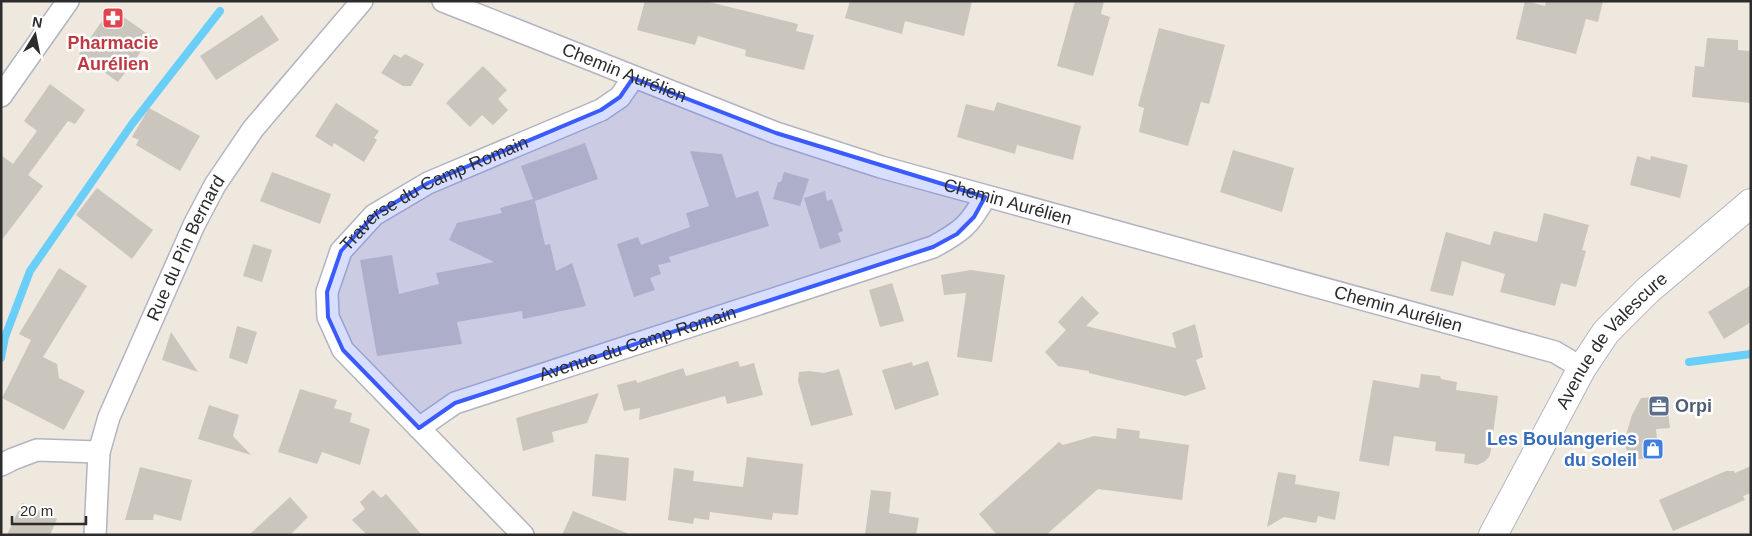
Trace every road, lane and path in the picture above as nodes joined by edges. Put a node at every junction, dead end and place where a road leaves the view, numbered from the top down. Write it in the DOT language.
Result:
graph roads {
  1 [pos="68,1"];
  2 [pos="362,1"];
  3 [pos="443,1"];
  4 [pos="633,78"];
  5 [pos="1,96"];
  6 [pos="985,197"];
  7 [pos="1751,203"];
  8 [pos="1582,368"];
  9 [pos="419,428"];
  10 [pos="99,452"];
  11 [pos="7,462"];
  12 [pos="95,535"];
  13 [pos="523,535"];
  14 [pos="1493,535"];
  1 -- 5 [label="street"];
  2 -- 10 [label="street, Rue du Pin Bernard"];
  3 -- 4 [label="street, Chemin Aurélien"];
  4 -- 6 [label="street, Chemin Aurélien"];
  4 -- 9 [label="street, Traverse du Camp Romain"];
  6 -- 8 [label="street, Chemin Aurélien"];
  6 -- 9 [label="street, Avenue du Camp Romain"];
  7 -- 8 [label="main road, Avenue de Valescure"];
  8 -- 14 [label="main road, Avenue de Valescure"];
  9 -- 13 [label="street"];
  10 -- 11 [label="street"];
  10 -- 12 [label="street, Rue du Pin Bernard"];
}
